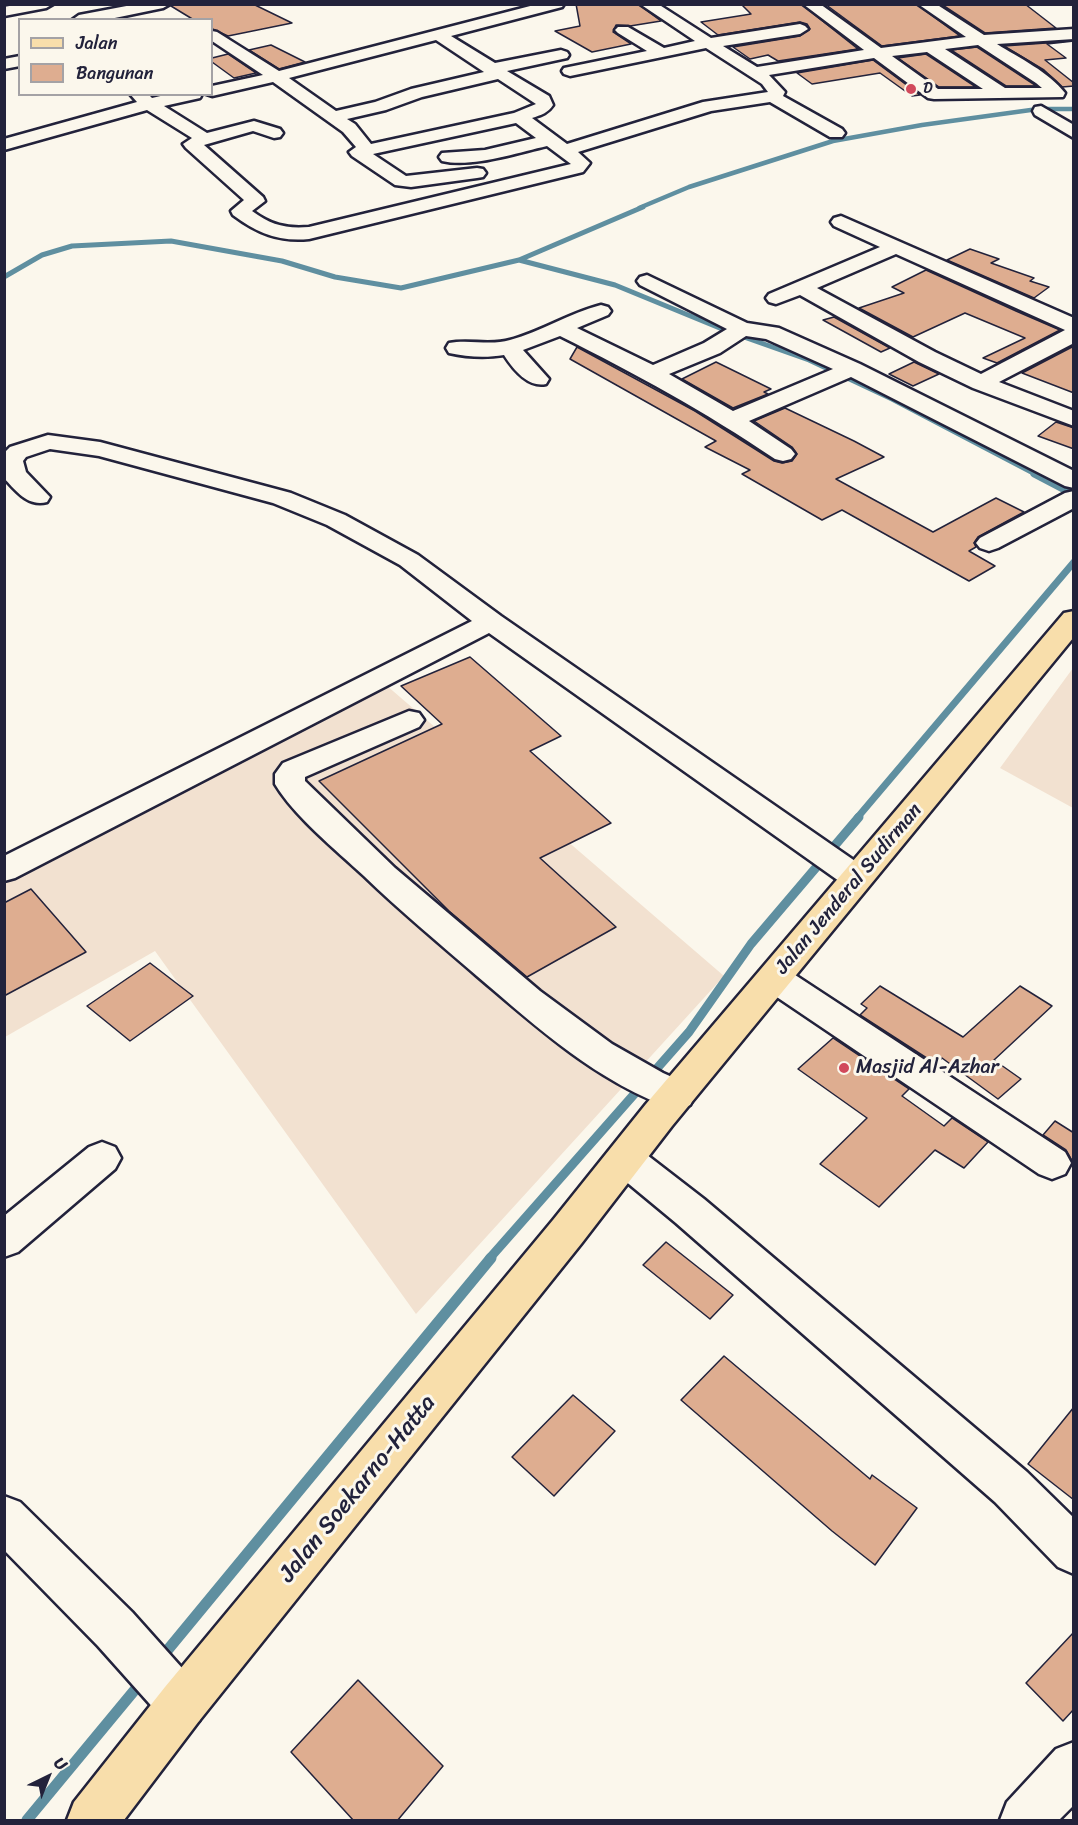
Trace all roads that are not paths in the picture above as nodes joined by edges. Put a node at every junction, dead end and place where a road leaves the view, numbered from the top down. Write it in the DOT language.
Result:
graph roads {
  1 [pos="46,4"];
  2 [pos="163,4"];
  3 [pos="557,4"];
  4 [pos="647,4"];
  5 [pos="810,4"];
  6 [pos="925,4"];
  7 [pos="158,5"];
  8 [pos="114,8"];
  9 [pos="4,12"];
  10 [pos="176,15"];
  11 [pos="85,18"];
  12 [pos="975,19"];
  13 [pos="952,21"];
  14 [pos="800,29"];
  15 [pos="624,30"];
  16 [pos="1074,34"];
  17 [pos="438,35"];
  18 [pos="213,36"];
  19 [pos="1043,36"];
  20 [pos="982,40"];
  21 [pos="710,44"];
  22 [pos="929,46"];
  23 [pos="1066,51"];
  24 [pos="662,53"];
  25 [pos="876,53"];
  26 [pos="561,55"];
  27 [pos="494,71"];
  28 [pos="570,71"];
  29 [pos="754,72"];
  30 [pos="275,77"];
  31 [pos="213,91"];
  32 [pos="1001,93"];
  33 [pos="1065,93"];
  34 [pos="174,96"];
  35 [pos="774,96"];
  36 [pos="144,99"];
  37 [pos="1041,111"];
  38 [pos="334,117"];
  39 [pos="519,117"];
  40 [pos="4,129"];
  41 [pos="274,133"];
  42 [pos="836,133"];
  43 [pos="1074,133"];
  44 [pos="205,139"];
  45 [pos="11,143"];
  46 [pos="400,143"];
  47 [pos="560,146"];
  48 [pos="356,153"];
  49 [pos="841,222"];
  50 [pos="896,247"];
  51 [pos="647,281"];
  52 [pos="801,287"];
  53 [pos="776,298"];
  54 [pos="602,310"];
  55 [pos="1074,326"];
  56 [pos="560,328"];
  57 [pos="735,334"];
  58 [pos="1074,334"];
  59 [pos="457,348"];
  60 [pos="511,349"];
  61 [pos="927,357"];
  62 [pos="896,368"];
  63 [pos="652,373"];
  64 [pos="841,373"];
  65 [pos="538,379"];
  66 [pos="981,383"];
  67 [pos="1074,418"];
  68 [pos="732,420"];
  69 [pos="783,454"];
  70 [pos="1070,494"];
  71 [pos="38,497"];
  72 [pos="989,543"];
  73 [pos="1074,619"];
  74 [pos="491,622"];
  75 [pos="409,720"];
  76 [pos="4,870"];
  77 [pos="853,875"];
  78 [pos="774,978"];
  79 [pos="666,1090"];
  80 [pos="102,1158"];
  81 [pos="625,1158"];
  82 [pos="1052,1162"];
  83 [pos="4,1240"];
  84 [pos="4,1518"];
  85 [pos="1074,1551"];
  86 [pos="175,1696"];
  87 [pos="1074,1767"];
  88 [pos="92,1821"];
  89 [pos="1025,1821"];
  1 -- 9 [label="street"];
  2 -- 7 [label="street"];
  3 -- 17 [label="street"];
  4 -- 21 [label="street"];
  5 -- 25 [label="street"];
  6 -- 13 [label="street"];
  7 -- 8 [label="street"];
  7 -- 10 [label="street"];
  8 -- 11 [label="street"];
  12 -- 13 [label="street"];
  13 -- 20 [label="street"];
  14 -- 21 [label="street"];
  15 -- 24 [label="street"];
  16 -- 19 [label="street"];
  17 -- 27 [label="street"];
  17 -- 30 [label="street"];
  18 -- 30 [label="street"];
  19 -- 20 [label="street"];
  19 -- 23 [label="street"];
  20 -- 22 [label="street"];
  20 -- 33 [label="street"];
  21 -- 24 [label="street"];
  21 -- 29 [label="street"];
  22 -- 25 [label="street"];
  22 -- 32 [label="street"];
  24 -- 28 [label="street"];
  25 -- 29 [label="street"];
  25 -- 32 [label="street"];
  26 -- 27 [label="street"];
  27 -- 38 [label="street"];
  27 -- 39 [label="street"];
  29 -- 35 [label="street"];
  30 -- 31 [label="street"];
  30 -- 38 [label="street"];
  32 -- 33 [label="street"];
  34 -- 36 [label="street"];
  35 -- 42 [label="street"];
  35 -- 47 [label="street"];
  36 -- 44 [label="street"];
  36 -- 45 [label="street"];
  37 -- 43 [label="street"];
  38 -- 48 [label="street"];
  39 -- 46 [label="street"];
  39 -- 47 [label="street"];
  40 -- 45 [label="street"];
  41 -- 44 [label="street"];
  44 -- 47 [label="street"];
  46 -- 47 [label="street"];
  46 -- 48 [label="street"];
  47 -- 48 [label="street"];
  49 -- 50 [label="street"];
  50 -- 52 [label="street"];
  50 -- 55 [label="street"];
  51 -- 57 [label="street"];
  52 -- 53 [label="street"];
  52 -- 61 [label="street"];
  54 -- 56 [label="street"];
  56 -- 60 [label="street"];
  56 -- 63 [label="street"];
  57 -- 63 [label="street"];
  57 -- 64 [label="street"];
  58 -- 66 [label="street"];
  59 -- 60 [label="street"];
  60 -- 65 [label="street"];
  61 -- 62 [label="street"];
  61 -- 66 [label="street"];
  63 -- 68 [label="street"];
  64 -- 68 [label="street"];
  64 -- 70 [label="street"];
  66 -- 67 [label="street"];
  68 -- 69 [label="street"];
  70 -- 72 [label="street"];
  71 -- 74 [label="street"];
  73 -- 77 [label="main road, Jalan Jenderal Sudirman"];
  74 -- 76 [label="street"];
  74 -- 77 [label="street"];
  75 -- 79 [label="street"];
  77 -- 78 [label="main road, Jalan Jenderal Sudirman"];
  78 -- 79 [label="main road, Jalan Jenderal Sudirman"];
  78 -- 82 [label="street"];
  79 -- 81 [label="main road, Jalan Jenderal Sudirman"];
  80 -- 83 [label="street"];
  81 -- 85 [label="street"];
  81 -- 86 [label="main road, Jalan Soekarno-Hatta"];
  84 -- 86 [label="street"];
  86 -- 88 [label="main road, Jalan Soekarno-Hatta"];
  87 -- 89 [label="street"];
}
